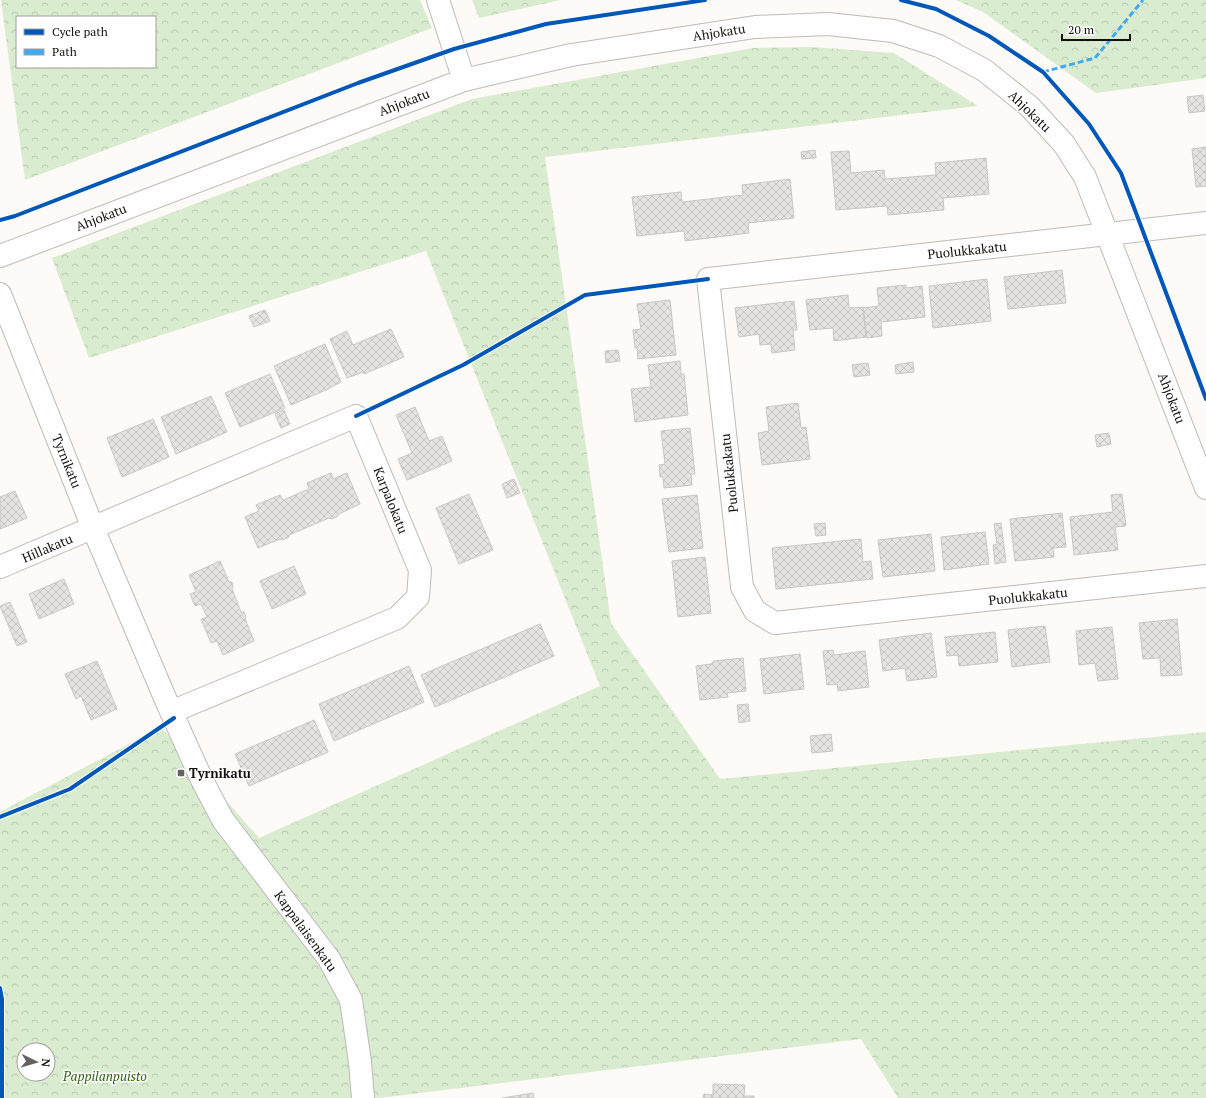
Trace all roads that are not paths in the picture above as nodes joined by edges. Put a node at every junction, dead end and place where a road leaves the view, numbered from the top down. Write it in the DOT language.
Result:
graph roads {
  1 [pos="438,0"];
  2 [pos="464,80"];
  3 [pos="1206,223"];
  4 [pos="1108,234"];
  5 [pos="0,256"];
  6 [pos="0,294"];
  7 [pos="1200,457"];
  8 [pos="1206,488"];
  9 [pos="93,528"];
  10 [pos="0,567"];
  11 [pos="1206,576"];
  12 [pos="171,712"];
  13 [pos="203,782"];
  14 [pos="362,1098"];
  1 -- 2 [label="street"];
  2 -- 4 [label="street, Ahjokatu"];
  2 -- 5 [label="street, Ahjokatu"];
  3 -- 4 [label="street"];
  4 -- 7 [label="street, Ahjokatu"];
  4 -- 11 [label="street, Puolukkakatu"];
  6 -- 9 [label="street, Tyrnikatu"];
  7 -- 8 [label="street, Ahjokatu"];
  9 -- 10 [label="street, Hillakatu"];
  9 -- 12 [label="street, Tyrnikatu"];
  9 -- 12 [label="street, Karpalokatu"];
  12 -- 13 [label="street, Tyrnikatu"];
  13 -- 14 [label="street, Kappalaisenkatu"];
}
